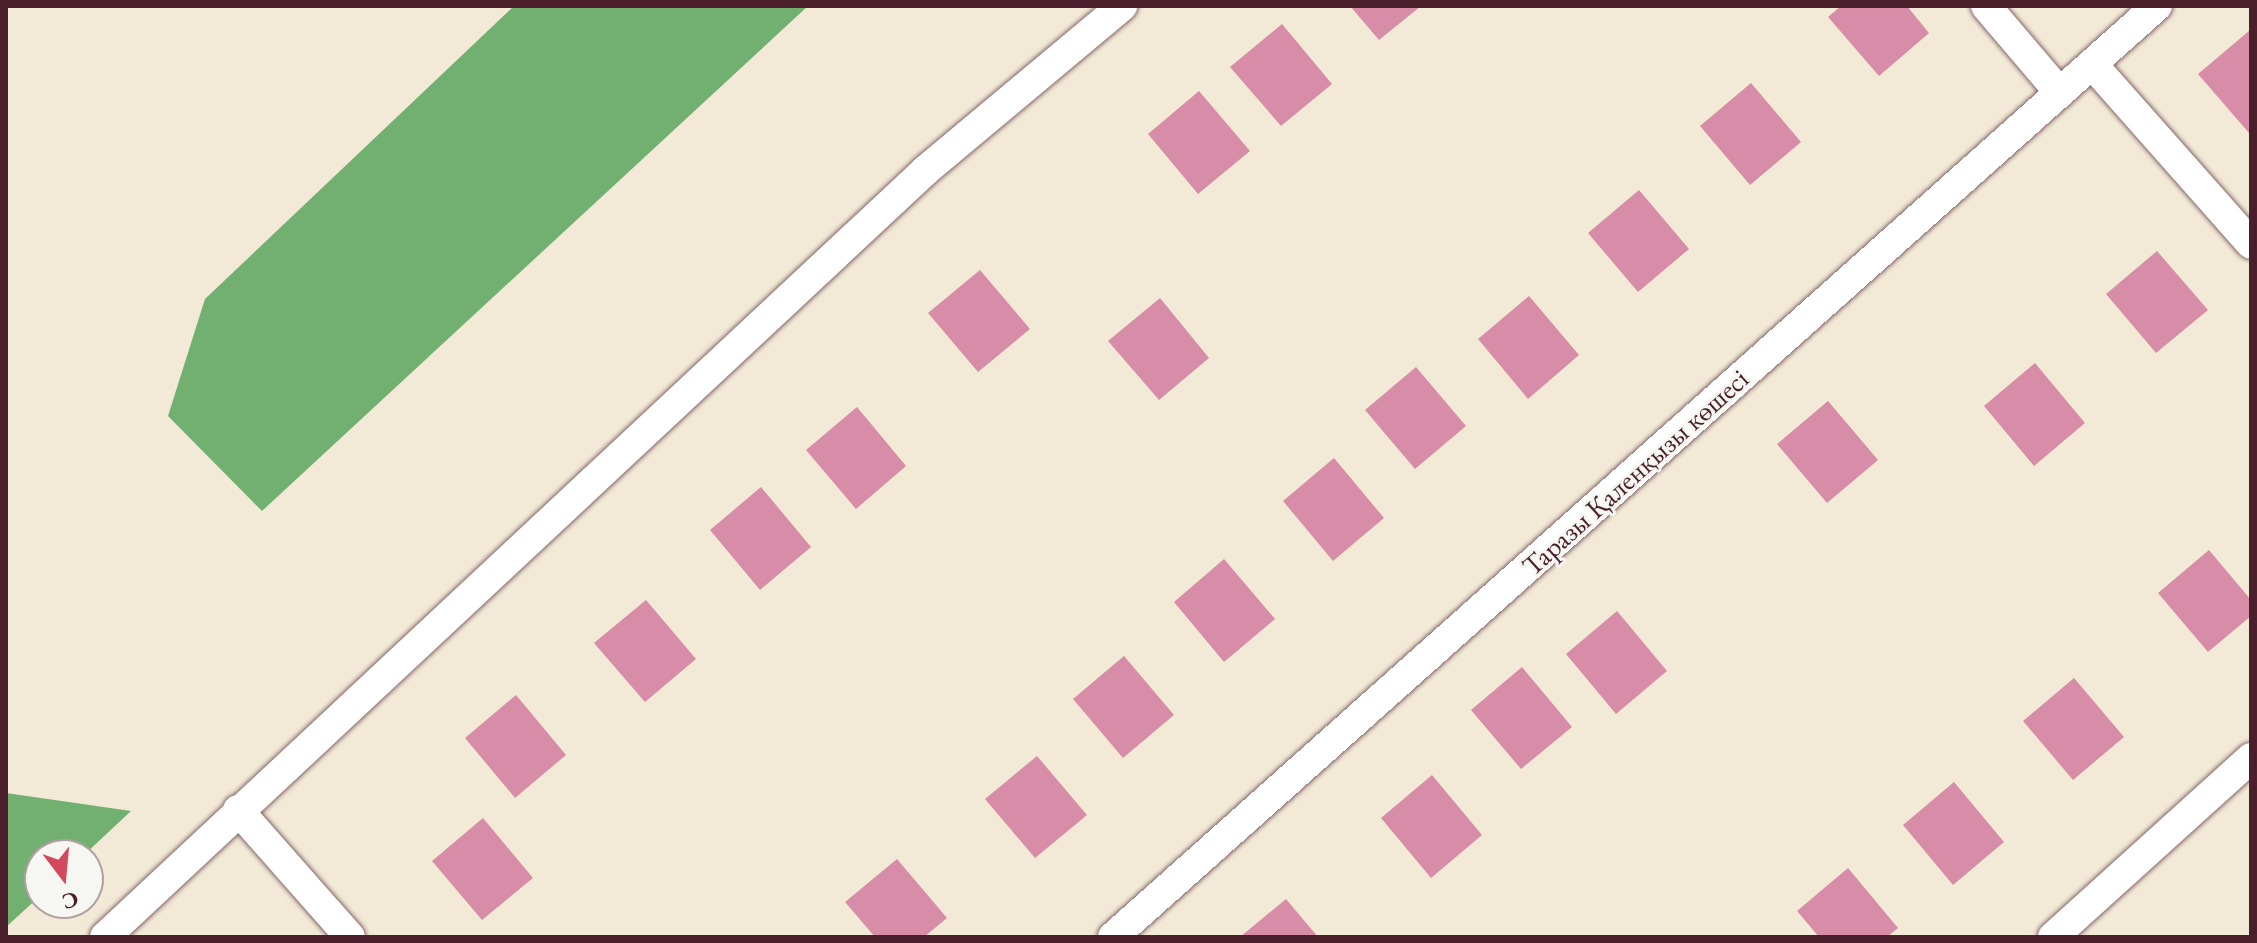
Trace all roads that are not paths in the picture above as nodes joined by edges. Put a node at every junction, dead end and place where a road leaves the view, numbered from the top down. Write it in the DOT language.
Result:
graph roads {
  1 [pos="1122,6"];
  2 [pos="1986,6"];
  3 [pos="2157,6"];
  4 [pos="2092,64"];
  5 [pos="2060,93"];
  6 [pos="2251,244"];
  7 [pos="2251,758"];
  8 [pos="238,810"];
  9 [pos="105,937"];
  10 [pos="350,937"];
  11 [pos="1113,937"];
  12 [pos="2053,937"];
  1 -- 8 [label="street"];
  2 -- 5 [label="street"];
  3 -- 4 [label="street, Таразы Қаленқызы көшесі"];
  4 -- 5 [label="street, Таразы Қаленқызы көшесі"];
  4 -- 6 [label="street"];
  5 -- 11 [label="street, Таразы Қаленқызы көшесі"];
  7 -- 12 [label="street"];
  8 -- 9 [label="street"];
  8 -- 10 [label="street"];
}
